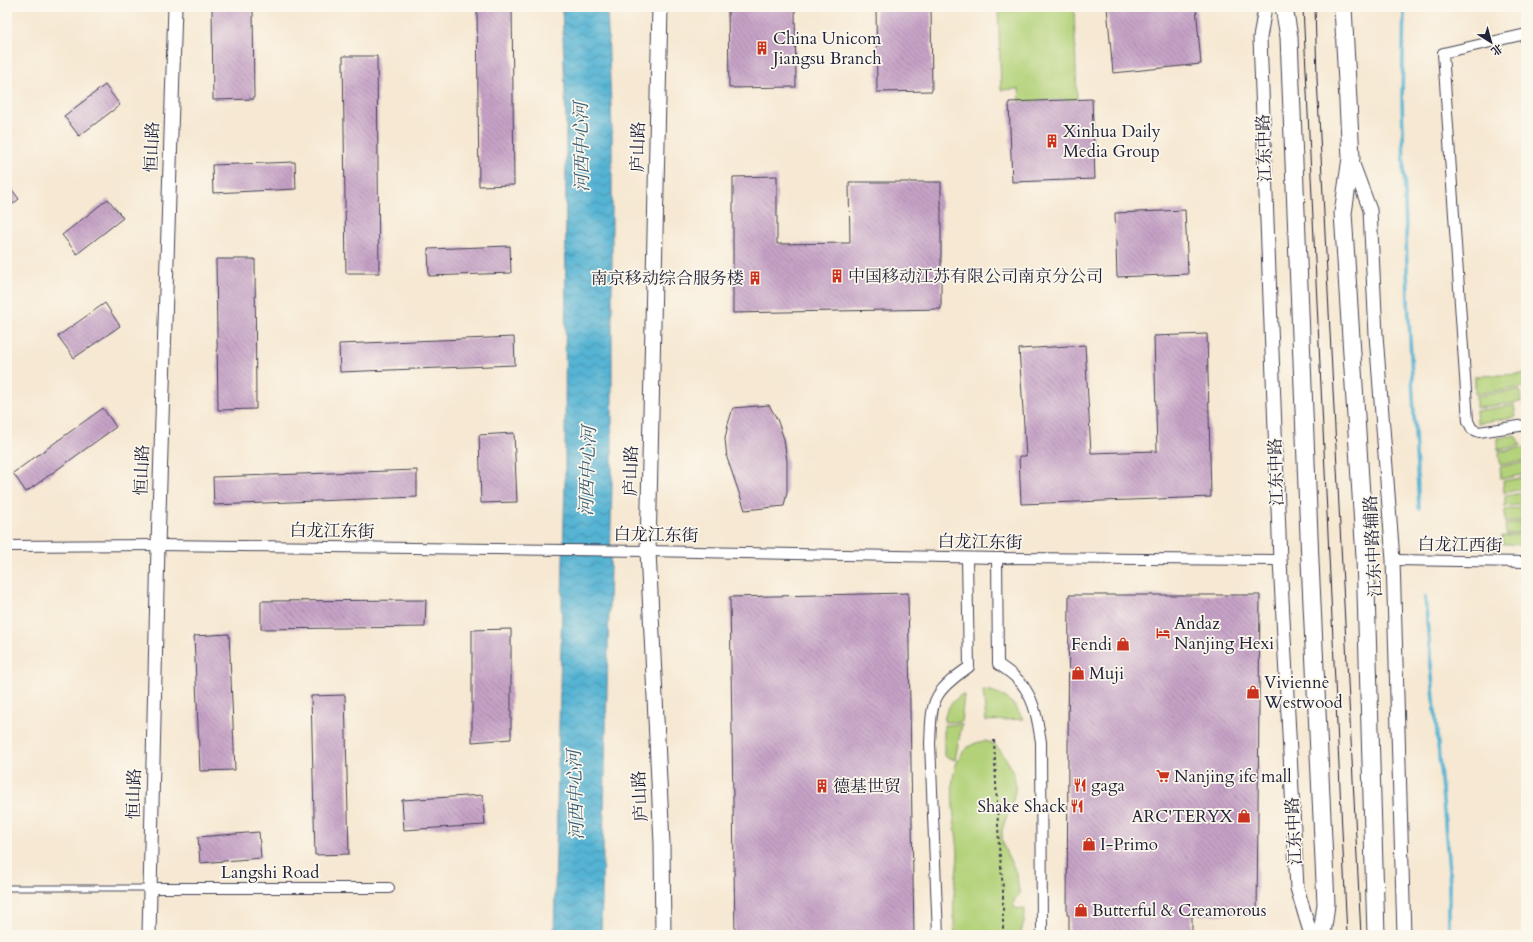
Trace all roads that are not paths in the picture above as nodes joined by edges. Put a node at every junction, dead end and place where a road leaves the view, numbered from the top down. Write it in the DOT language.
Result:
graph roads {
  1 [pos="175,7"];
  2 [pos="660,7"];
  3 [pos="1265,7"];
  4 [pos="1284,7"];
  5 [pos="1343,7"];
  6 [pos="1526,34"];
  7 [pos="1351,158"];
  8 [pos="1526,425"];
  9 [pos="158,545"];
  10 [pos="7,546"];
  11 [pos="648,551"];
  12 [pos="967,558"];
  13 [pos="997,558"];
  14 [pos="1280,560"];
  15 [pos="1393,560"];
  16 [pos="1526,562"];
  17 [pos="7,888"];
  18 [pos="150,888"];
  19 [pos="389,888"];
  20 [pos="149,935"];
  21 [pos="663,935"];
  22 [pos="938,935"];
  23 [pos="1042,935"];
  24 [pos="1311,935"];
  25 [pos="1322,935"];
  26 [pos="1376,935"];
  27 [pos="1404,935"];
  1 -- 9 [label="street, 恒山路"];
  2 -- 11 [label="main road, 庐山路"];
  3 -- 14 [label="street, 江东中路"];
  4 -- 25 [label="main road, 江东中路"];
  5 -- 7 [label="main road"];
  6 -- 8 [label="street"];
  7 -- 15 [label="street, 江东中路辅路"];
  7 -- 26 [label="main road"];
  9 -- 10 [label="street, 白龙江东街"];
  9 -- 11 [label="street, 白龙江东街"];
  9 -- 18 [label="street, 恒山路"];
  11 -- 12 [label="street, 白龙江东街"];
  11 -- 21 [label="main road, 庐山路"];
  12 -- 13 [label="street, 白龙江东街"];
  12 -- 22 [label="street"];
  13 -- 14 [label="street, 白龙江东街"];
  13 -- 23 [label="street"];
  14 -- 24 [label="street, 江东中路"];
  15 -- 16 [label="street, 白龙江西街"];
  15 -- 27 [label="street, 江东中路辅路"];
  17 -- 18 [label="lane"];
  18 -- 19 [label="street, Langshi Road"];
  18 -- 20 [label="street, 恒山路"];
}
